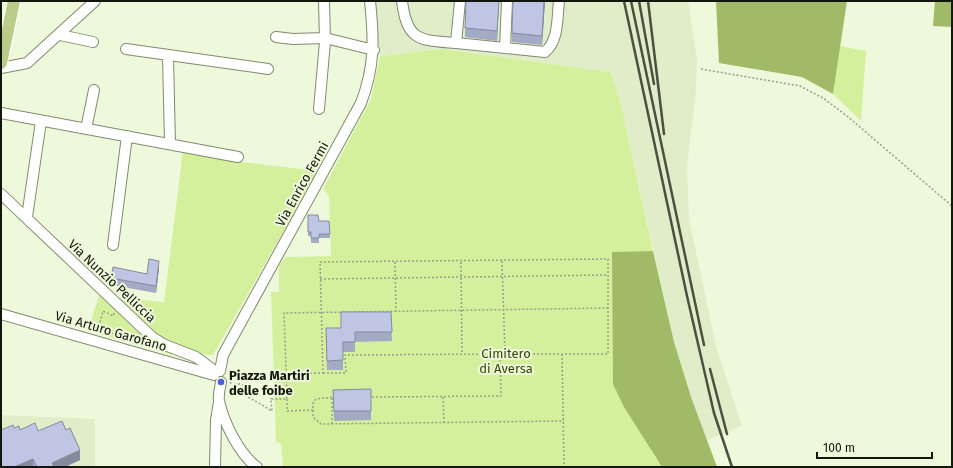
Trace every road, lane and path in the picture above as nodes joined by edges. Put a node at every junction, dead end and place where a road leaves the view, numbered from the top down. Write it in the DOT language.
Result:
graph roads {
  1 [pos="14,1"];
  2 [pos="94,1"];
  3 [pos="324,1"];
  4 [pos="370,1"];
  5 [pos="402,1"];
  6 [pos="460,1"];
  7 [pos="507,1"];
  8 [pos="559,1"];
  9 [pos="60,35"];
  10 [pos="276,37"];
  11 [pos="325,38"];
  12 [pos="93,42"];
  13 [pos="456,43"];
  14 [pos="505,48"];
  15 [pos="126,49"];
  16 [pos="374,50"];
  17 [pos="168,56"];
  18 [pos="1,64"];
  19 [pos="1,68"];
  20 [pos="268,69"];
  21 [pos="701,69"];
  22 [pos="94,90"];
  23 [pos="320,109"];
  24 [pos="1,113"];
  25 [pos="40,121"];
  26 [pos="86,129"];
  27 [pos="127,136"];
  28 [pos="170,144"];
  29 [pos="238,157"];
  30 [pos="1,194"];
  31 [pos="952,206"];
  32 [pos="27,217"];
  33 [pos="113,245"];
  34 [pos="461,261"];
  35 [pos="502,261"];
  36 [pos="395,262"];
  37 [pos="608,275"];
  38 [pos="461,277"];
  39 [pos="502,277"];
  40 [pos="395,278"];
  41 [pos="320,279"];
  42 [pos="608,308"];
  43 [pos="121,309"];
  44 [pos="462,310"];
  45 [pos="504,310"];
  46 [pos="396,311"];
  47 [pos="322,312"];
  48 [pos="1,314"];
  49 [pos="117,346"];
  50 [pos="462,354"];
  51 [pos="500,354"];
  52 [pos="505,354"];
  53 [pos="562,354"];
  54 [pos="323,373"];
  55 [pos="286,374"];
  56 [pos="218,375"];
  57 [pos="443,396"];
  58 [pos="332,397"];
  59 [pos="340,397"];
  60 [pos="364,397"];
  61 [pos="271,399"];
  62 [pos="287,399"];
  63 [pos="219,400"];
  64 [pos="313,410"];
  65 [pos="564,421"];
  66 [pos="444,423"];
  67 [pos="332,424"];
  68 [pos="215,467"];
  69 [pos="257,467"];
  70 [pos="564,467"];
  1 -- 18 [label="main road"];
  2 -- 9 [label="street"];
  3 -- 11 [label="street"];
  4 -- 16 [label="street, Via Enrico Fermi"];
  5 -- 13 [label="street"];
  6 -- 13 [label="street"];
  7 -- 14 [label="street"];
  8 -- 14 [label="street"];
  9 -- 12 [label="street"];
  9 -- 19 [label="street"];
  10 -- 11 [label="street"];
  11 -- 16 [label="street"];
  11 -- 23 [label="street"];
  13 -- 14 [label="street"];
  15 -- 17 [label="street"];
  16 -- 56 [label="street, Via Enrico Fermi"];
  17 -- 20 [label="street"];
  17 -- 28 [label="street"];
  21 -- 31 [label="path"];
  22 -- 26 [label="street"];
  24 -- 25 [label="street"];
  25 -- 26 [label="street"];
  25 -- 32 [label="street"];
  26 -- 27 [label="street"];
  27 -- 28 [label="street"];
  27 -- 33 [label="street"];
  28 -- 29 [label="street"];
  30 -- 32 [label="street, Via Nunzio Pelliccia"];
  32 -- 43 [label="street, Via Nunzio Pelliccia"];
  34 -- 35 [label="path"];
  34 -- 36 [label="path"];
  34 -- 38 [label="path"];
  35 -- 37 [label="path"];
  35 -- 39 [label="path"];
  36 -- 40 [label="path"];
  36 -- 41 [label="path"];
  37 -- 39 [label="path"];
  37 -- 42 [label="path"];
  38 -- 39 [label="path"];
  38 -- 40 [label="path"];
  38 -- 44 [label="path"];
  39 -- 45 [label="path"];
  40 -- 41 [label="path"];
  40 -- 46 [label="path"];
  41 -- 47 [label="path"];
  42 -- 45 [label="path"];
  42 -- 53 [label="path"];
  43 -- 49 [label="path"];
  43 -- 56 [label="street, Via Nunzio Pelliccia"];
  44 -- 45 [label="path"];
  44 -- 46 [label="path"];
  44 -- 50 [label="path"];
  45 -- 52 [label="path"];
  46 -- 47 [label="path"];
  47 -- 54 [label="path"];
  47 -- 55 [label="path"];
  48 -- 49 [label="street, Via Arturo Garofano"];
  49 -- 56 [label="street, Via Arturo Garofano"];
  50 -- 51 [label="path"];
  50 -- 54 [label="path"];
  51 -- 52 [label="path"];
  51 -- 57 [label="path"];
  52 -- 53 [label="path"];
  53 -- 65 [label="path"];
  54 -- 55 [label="path"];
  55 -- 62 [label="path"];
  56 -- 63 [label="street, Via Enrico Fermi"];
  57 -- 60 [label="path"];
  57 -- 66 [label="path"];
  58 -- 59 [label="path"];
  58 -- 64 [label="path"];
  58 -- 67 [label="path"];
  61 -- 61 [label="path"];
  61 -- 62 [label="path"];
  62 -- 64 [label="path"];
  63 -- 68 [label="street, Via Enrico Fermi"];
  63 -- 69 [label="street"];
  64 -- 67 [label="path"];
  65 -- 66 [label="path"];
  65 -- 70 [label="path"];
  66 -- 67 [label="path"];
}
